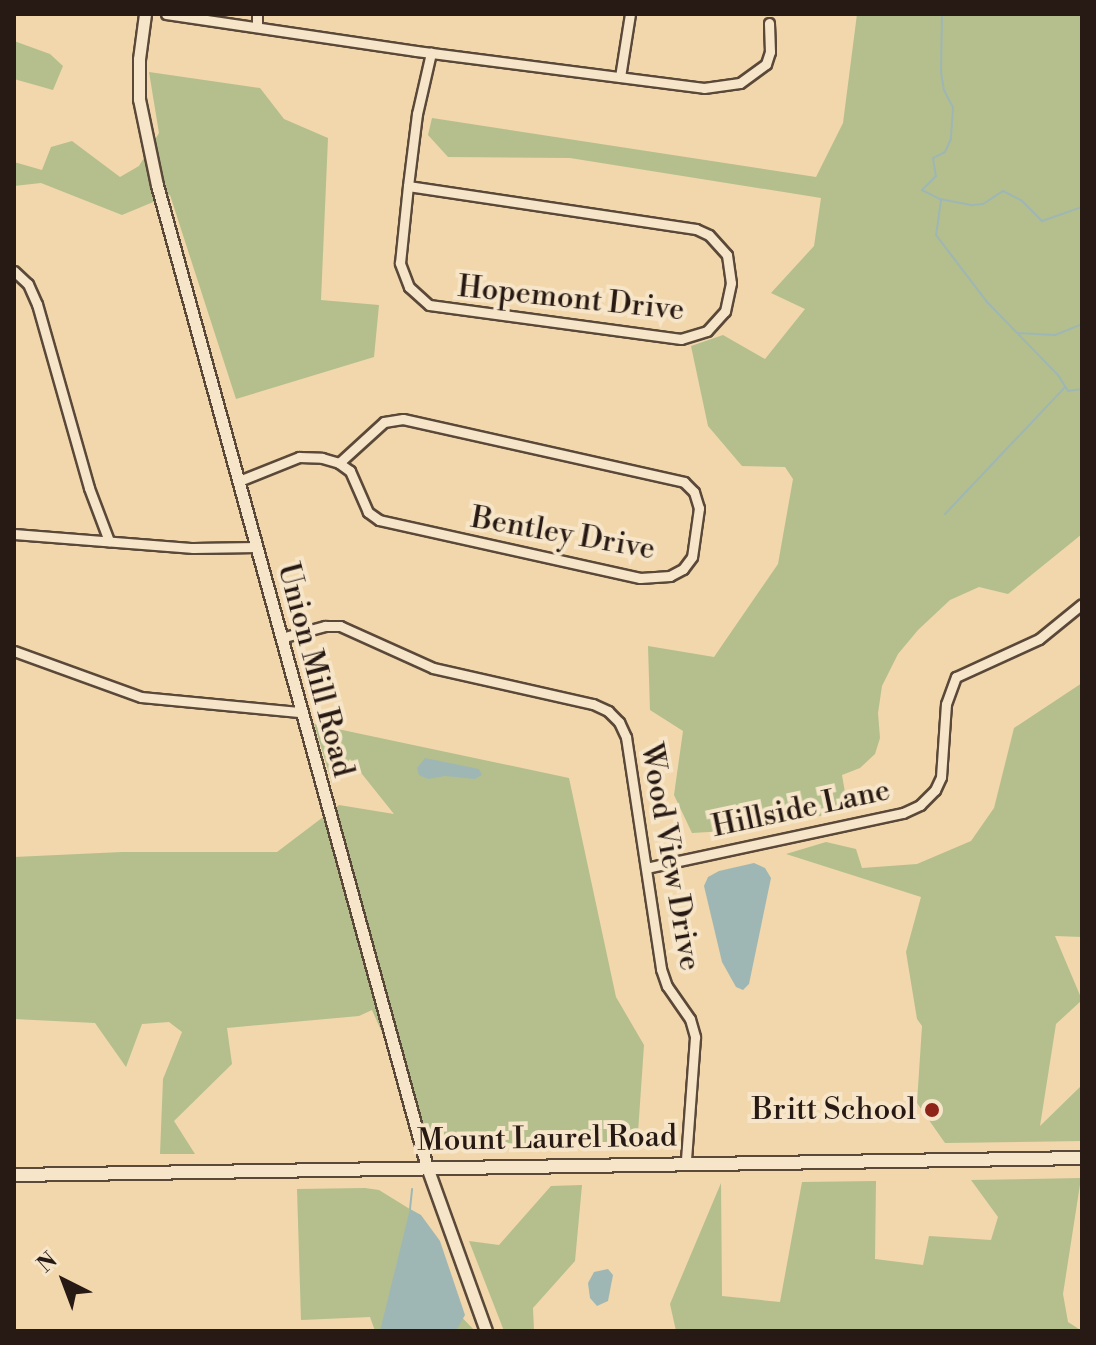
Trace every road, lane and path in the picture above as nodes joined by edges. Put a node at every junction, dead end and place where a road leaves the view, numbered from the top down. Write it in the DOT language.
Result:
graph roads {
  1 [pos="145,14"];
  2 [pos="166,14"];
  3 [pos="257,14"];
  4 [pos="630,14"];
  5 [pos="769,23"];
  6 [pos="257,26"];
  7 [pos="431,53"];
  8 [pos="620,77"];
  9 [pos="408,186"];
  10 [pos="14,271"];
  11 [pos="339,463"];
  12 [pos="239,481"];
  13 [pos="14,534"];
  14 [pos="109,541"];
  15 [pos="257,547"];
  16 [pos="1082,604"];
  17 [pos="281,638"];
  18 [pos="14,651"];
  19 [pos="301,712"];
  20 [pos="646,868"];
  21 [pos="1082,1158"];
  22 [pos="686,1161"];
  23 [pos="427,1167"];
  24 [pos="14,1175"];
  25 [pos="486,1331"];
  1 -- 12 [label="street, Union Mill Road"];
  2 -- 6 [label="street"];
  3 -- 6 [label="street"];
  4 -- 8 [label="street"];
  5 -- 8 [label="street"];
  6 -- 7 [label="street"];
  7 -- 8 [label="street"];
  7 -- 9 [label="street, Hopemont Drive"];
  9 -- 9 [label="street, Hopemont Drive"];
  10 -- 14 [label="street"];
  11 -- 11 [label="street, Bentley Drive"];
  11 -- 12 [label="street"];
  12 -- 15 [label="street, Union Mill Road"];
  13 -- 14 [label="street"];
  14 -- 15 [label="street"];
  15 -- 17 [label="street, Union Mill Road"];
  16 -- 20 [label="street, Hillside Lane"];
  17 -- 19 [label="street, Union Mill Road"];
  17 -- 20 [label="street, Wood View Drive"];
  18 -- 19 [label="street"];
  19 -- 23 [label="street, Union Mill Road"];
  20 -- 22 [label="street, Wood View Drive"];
  21 -- 22 [label="main road, Mount Laurel Road"];
  22 -- 23 [label="main road, Mount Laurel Road"];
  23 -- 24 [label="main road, Mount Laurel Road"];
  23 -- 25 [label="street, Union Mill Road"];
}
